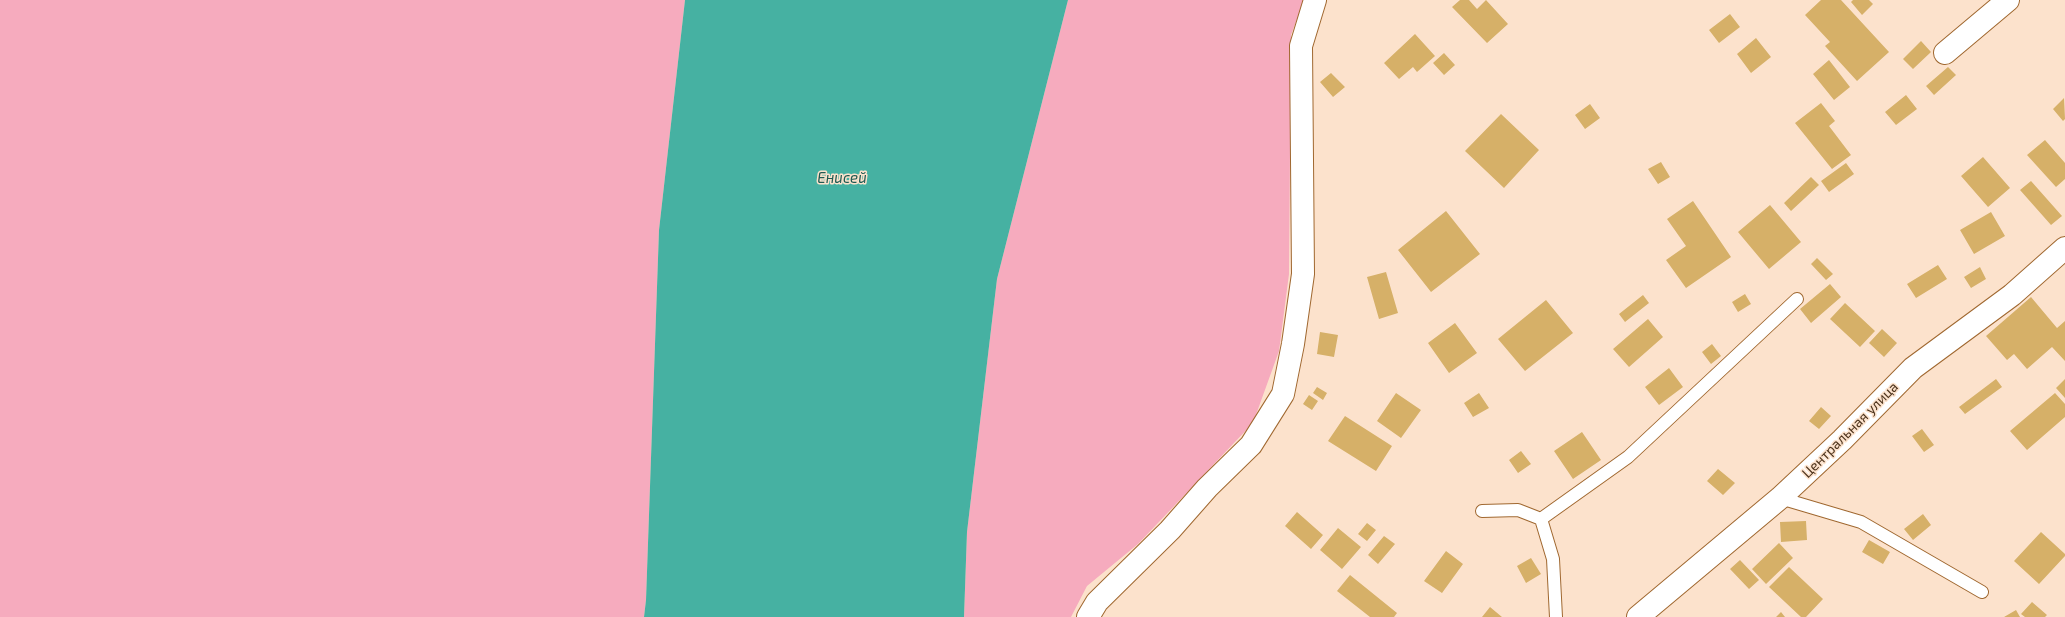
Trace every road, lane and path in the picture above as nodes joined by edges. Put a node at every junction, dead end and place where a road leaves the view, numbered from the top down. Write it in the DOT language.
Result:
graph roads {
  1 [pos="1314,0"];
  2 [pos="2008,0"];
  3 [pos="1945,52"];
  4 [pos="2065,248"];
  5 [pos="1797,298"];
  6 [pos="1780,498"];
  7 [pos="1482,511"];
  8 [pos="1541,519"];
  9 [pos="1982,592"];
  10 [pos="1088,617"];
  11 [pos="1556,617"];
  12 [pos="1638,617"];
  1 -- 10 [label="street"];
  2 -- 3 [label="street"];
  4 -- 6 [label="street, Центральная улица"];
  5 -- 8 [label="lane"];
  6 -- 9 [label="lane"];
  6 -- 12 [label="street, Центральная улица"];
  7 -- 8 [label="lane"];
  8 -- 11 [label="lane"];
}
